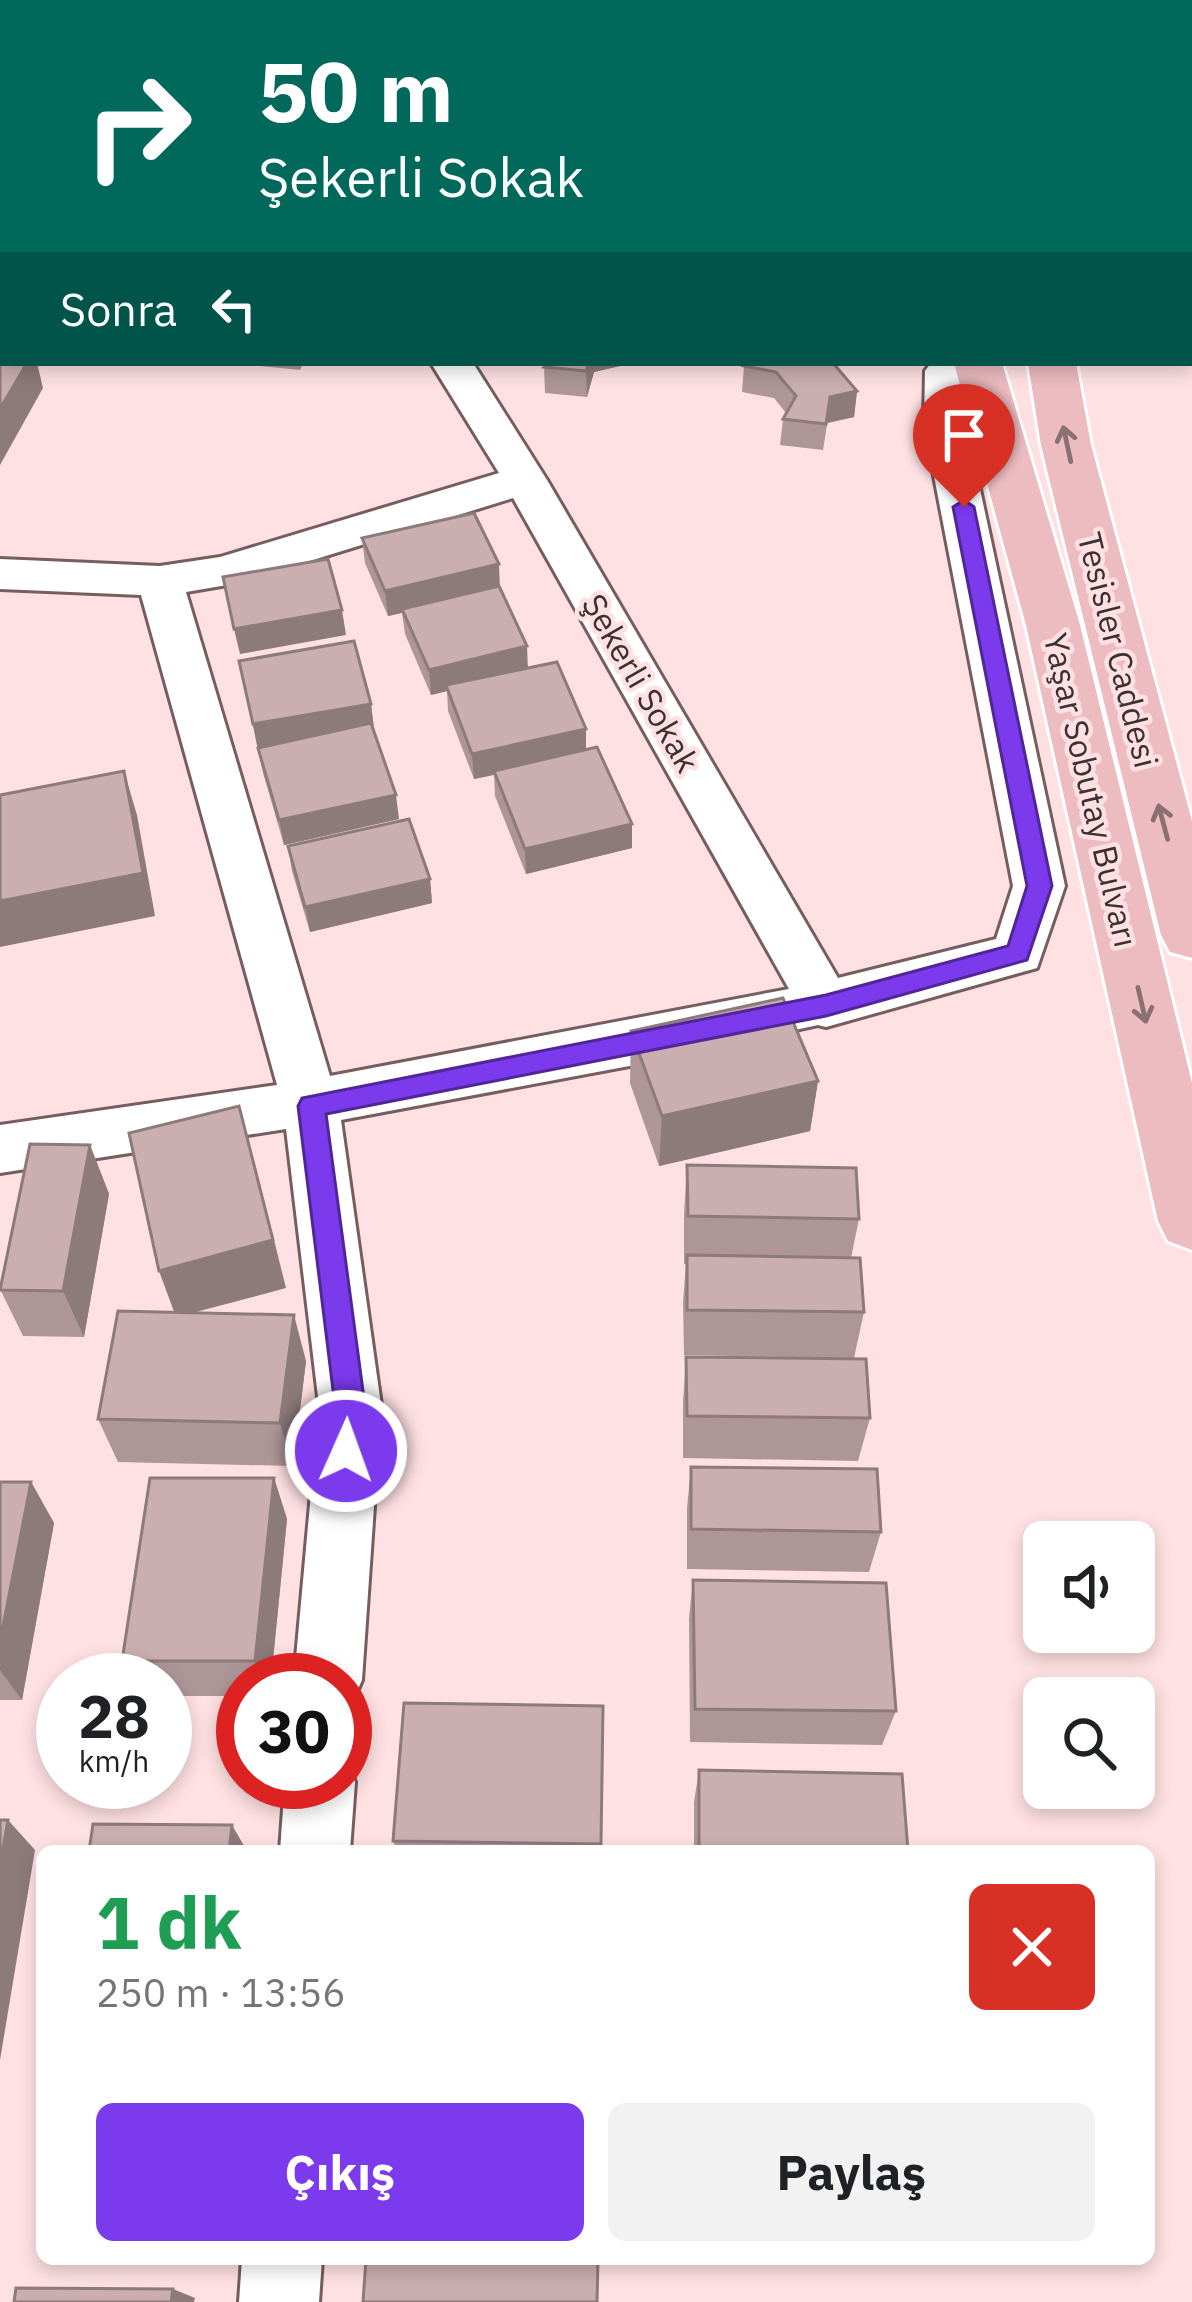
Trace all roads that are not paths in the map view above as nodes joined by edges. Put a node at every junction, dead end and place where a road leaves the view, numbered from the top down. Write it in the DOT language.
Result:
graph roads {
  1 [pos="454,366"];
  2 [pos="950,366"];
  3 [pos="979,366"];
  4 [pos="1053,366"];
  5 [pos="525,480"];
  6 [pos="0,574"];
  7 [pos="160,581"];
  8 [pos="1053,625"];
  9 [pos="991,630"];
  10 [pos="1192,935"];
  11 [pos="826,1006"];
  12 [pos="311,1106"];
  13 [pos="0,1149"];
  14 [pos="1192,1221"];
  15 [pos="330,1653"];
  16 [pos="318,1809"];
  17 [pos="315,1845"];
  18 [pos="282,2265"];
  19 [pos="279,2302"];
  1 -- 5 [label="street, Şekerli Sokak"];
  2 -- 9 [label="street"];
  3 -- 8 [label="main road, Yaşar Sobutay Bulvarı"];
  10 -- 4 [label="main road, Tesisler Caddesi, one-way"];
  5 -- 7 [label="street"];
  5 -- 11 [label="street, Şekerli Sokak"];
  6 -- 7 [label="street"];
  7 -- 12 [label="street"];
  8 -- 9 [label="street"];
  8 -- 14 [label="main road, Yaşar Sobutay Bulvarı, one-way"];
  9 -- 11 [label="street"];
  11 -- 12 [label="street"];
  12 -- 13 [label="street"];
  12 -- 15 [label="street"];
  16 -- 17 [label="street"];
  18 -- 19 [label="street"];
}
